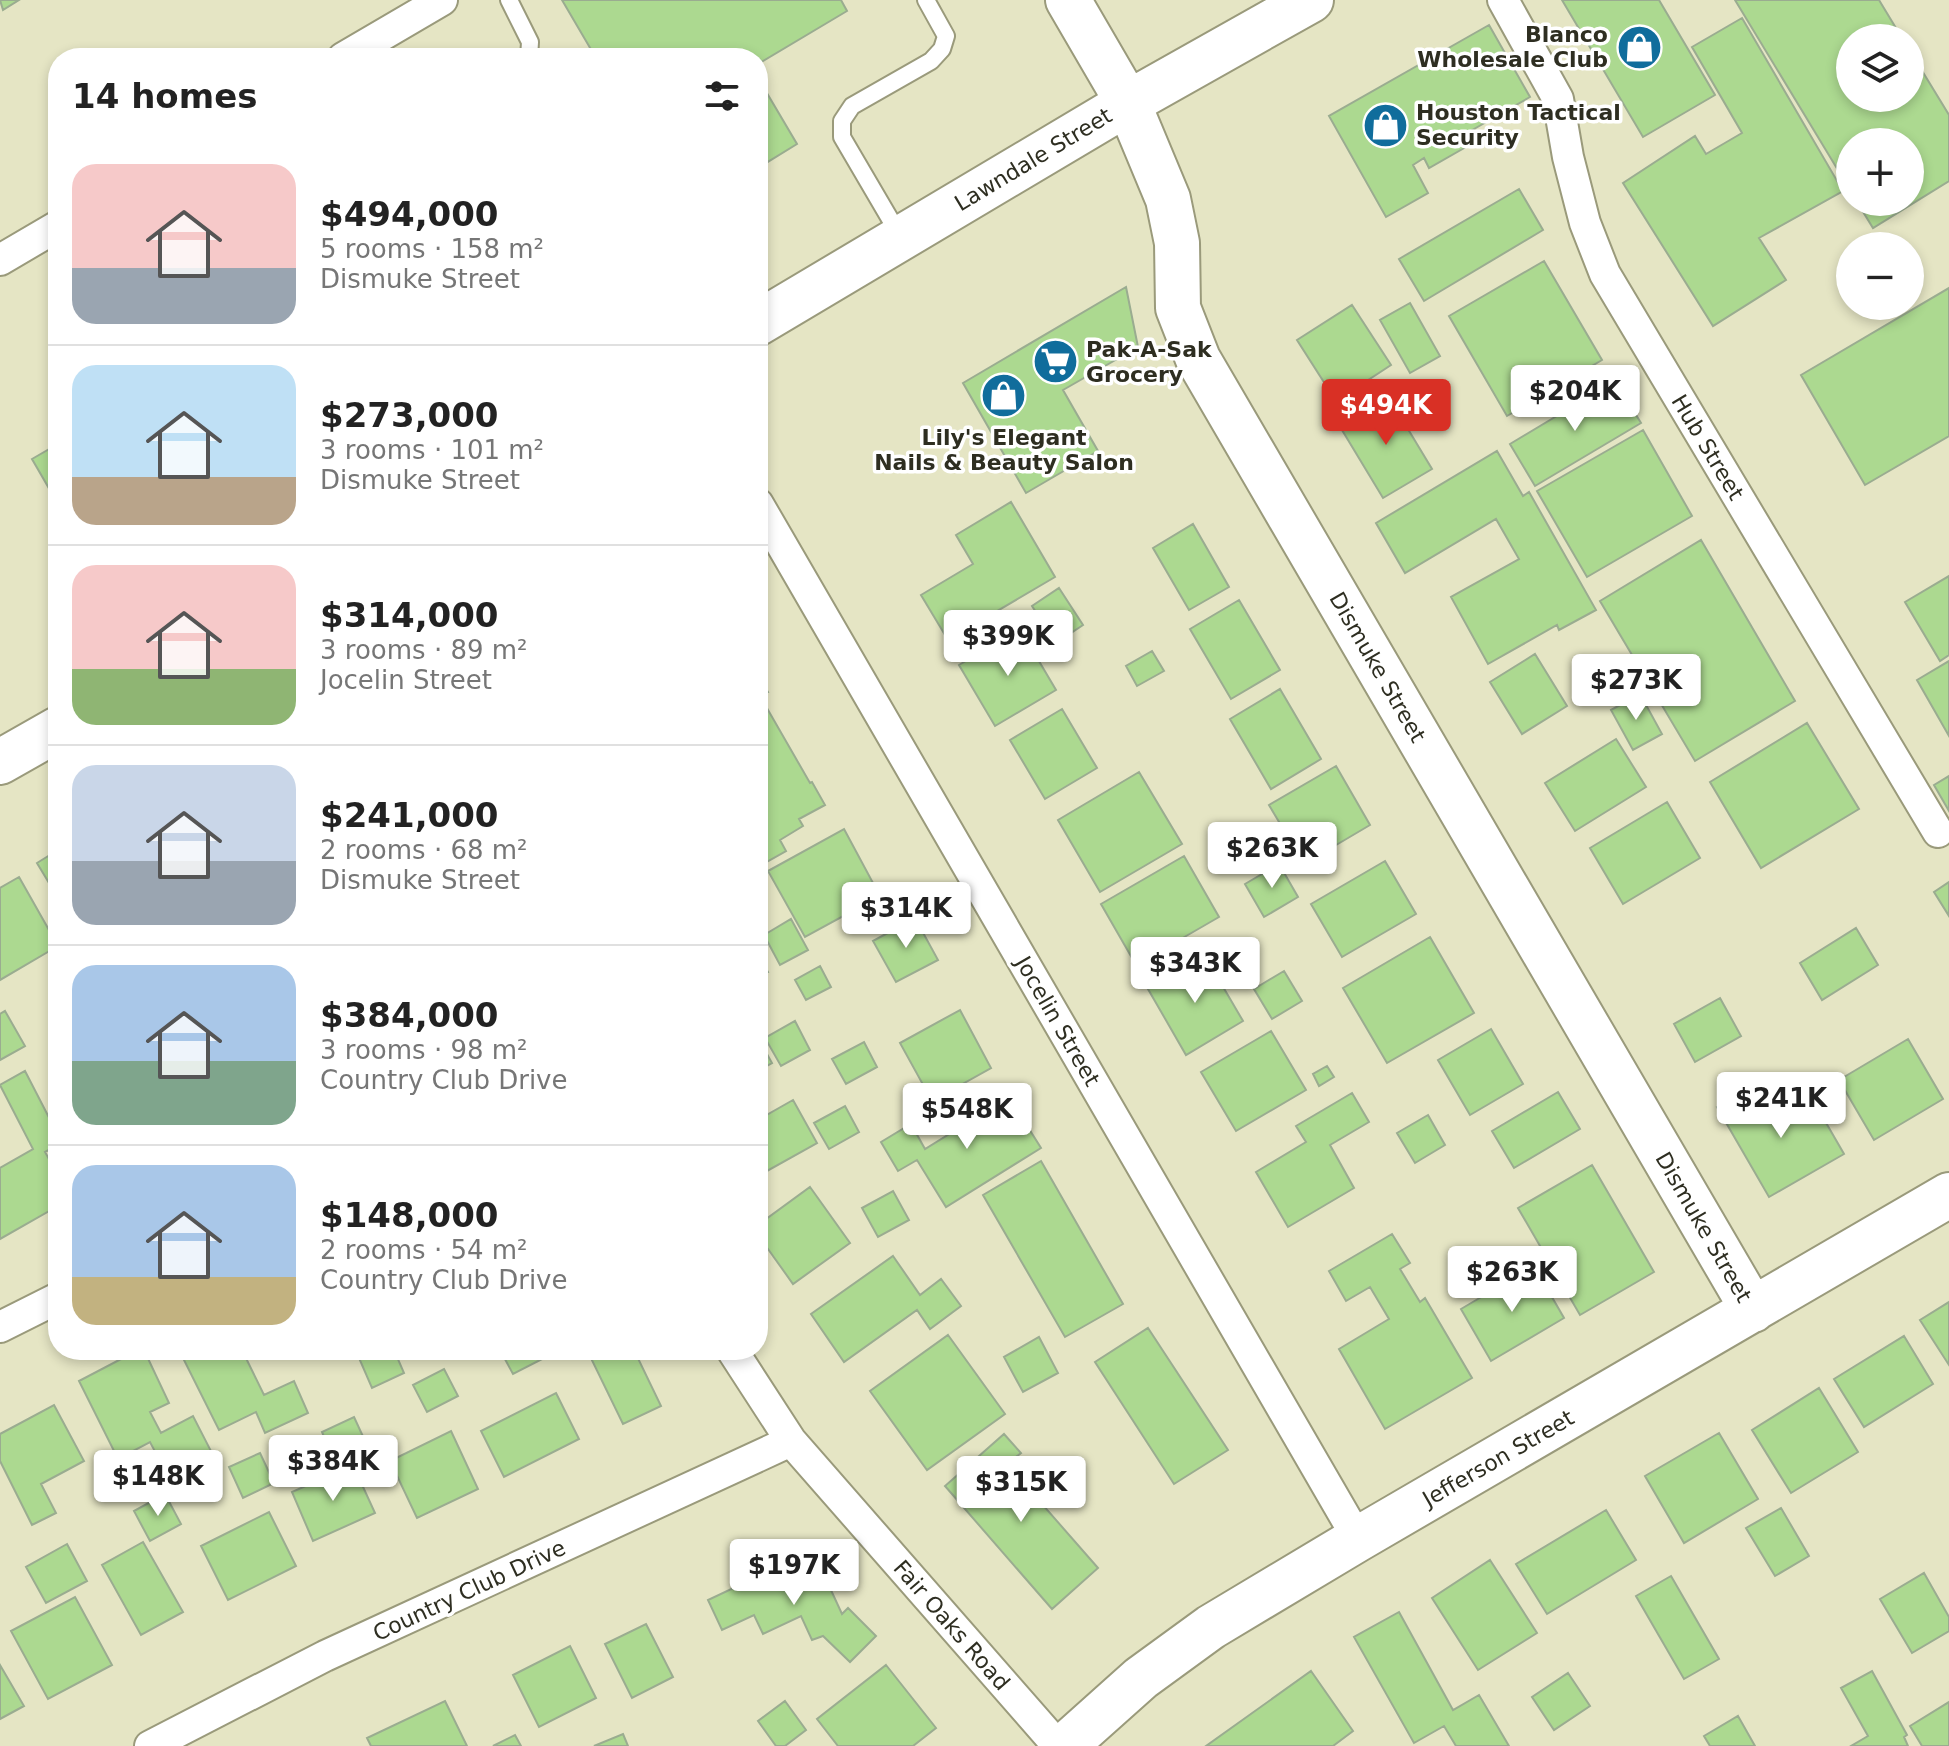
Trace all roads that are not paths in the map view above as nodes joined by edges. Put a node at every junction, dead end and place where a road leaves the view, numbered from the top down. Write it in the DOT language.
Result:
graph roads {
  1 [pos="442,0"];
  2 [pos="509,0"];
  3 [pos="926,0"];
  4 [pos="1068,0"];
  5 [pos="1311,0"];
  6 [pos="1503,0"];
  7 [pos="360,48"];
  8 [pos="530,48"];
  9 [pos="1128,103"];
  10 [pos="48,232"];
  11 [pos="901,238"];
  12 [pos="0,260"];
  13 [pos="768,317"];
  14 [pos="768,521"];
  15 [pos="48,735"];
  16 [pos="0,762"];
  17 [pos="1938,832"];
  18 [pos="1949,1195"];
  19 [pos="48,1303"];
  20 [pos="1753,1310"];
  21 [pos="0,1327"];
  22 [pos="738,1360"];
  23 [pos="791,1441"];
  24 [pos="1358,1539"];
  25 [pos="150,1746"];
  26 [pos="1058,1746"];
  27 [pos="1065,1746"];
  1 -- 7 [label="street"];
  2 -- 8 [label="lane"];
  3 -- 11 [label="lane"];
  4 -- 9 [label="street, Dismuke Street"];
  5 -- 9 [label="street, Lawndale Street"];
  6 -- 17 [label="street, Hub Street"];
  9 -- 11 [label="street, Lawndale Street"];
  9 -- 20 [label="street, Dismuke Street"];
  10 -- 12 [label="street"];
  11 -- 13 [label="street, Lawndale Street"];
  14 -- 24 [label="street, Jocelin Street"];
  15 -- 16 [label="street"];
  18 -- 20 [label="street, Jefferson Street"];
  19 -- 21 [label="street"];
  20 -- 24 [label="street, Jefferson Street"];
  22 -- 23 [label="street, Fair Oaks Road"];
  23 -- 25 [label="street, Country Club Drive"];
  23 -- 26 [label="street, Fair Oaks Road"];
  24 -- 27 [label="street, Jefferson Street"];
}
